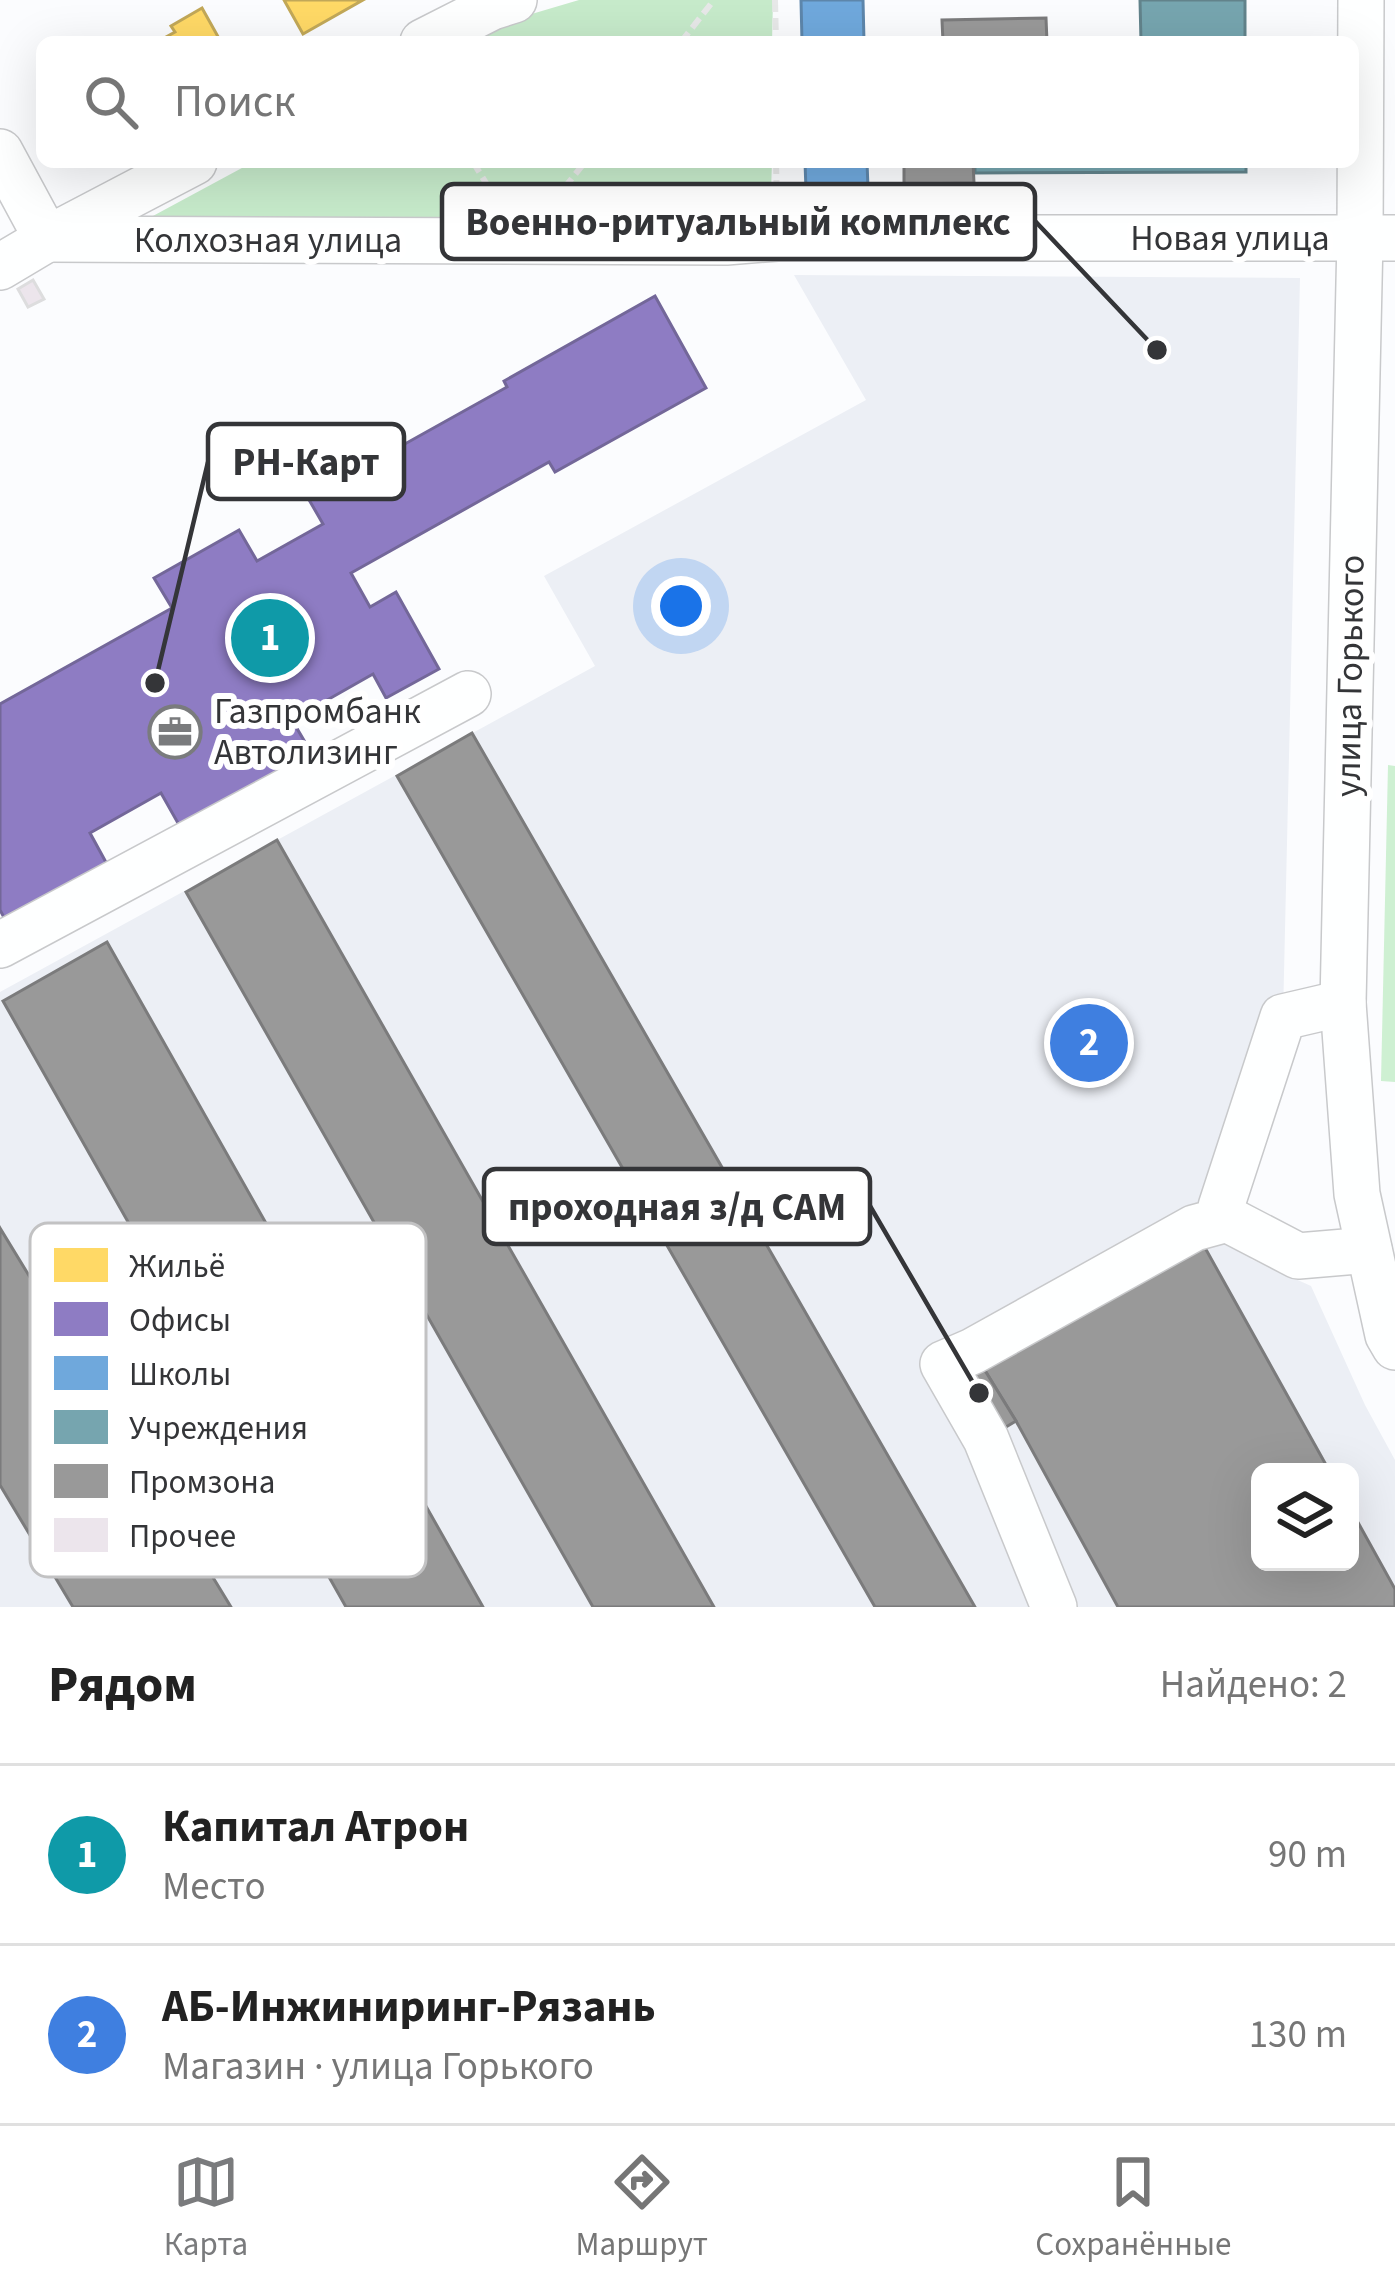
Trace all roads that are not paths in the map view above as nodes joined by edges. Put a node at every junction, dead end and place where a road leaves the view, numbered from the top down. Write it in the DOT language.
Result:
graph roads {
  1 [pos="514,0"];
  2 [pos="1361,0"];
  3 [pos="435,36"];
  4 [pos="0,152"];
  5 [pos="183,168"];
  6 [pos="776,238"];
  7 [pos="1378,238"];
  8 [pos="47,239"];
  9 [pos="0,267"];
  10 [pos="468,694"];
  11 [pos="0,945"];
  12 [pos="1343,1003"];
  13 [pos="1227,1219"];
  14 [pos="1369,1250"];
  15 [pos="1395,1347"];
  16 [pos="1054,1607"];
  1 -- 3 [label="street"];
  2 -- 7 [label="street, улица Горького"];
  4 -- 8 [label="street"];
  5 -- 8 [label="street, Колхозная улица"];
  6 -- 7 [label="street, Новая улица"];
  6 -- 8 [label="street, Колхозная улица"];
  7 -- 12 [label="street, улица Горького"];
  8 -- 9 [label="street, Колхозная улица"];
  10 -- 11 [label="street"];
  12 -- 13 [label="street"];
  12 -- 14 [label="street, улица Горького"];
  13 -- 14 [label="street"];
  13 -- 16 [label="street"];
  14 -- 15 [label="street, улица Горького"];
}
